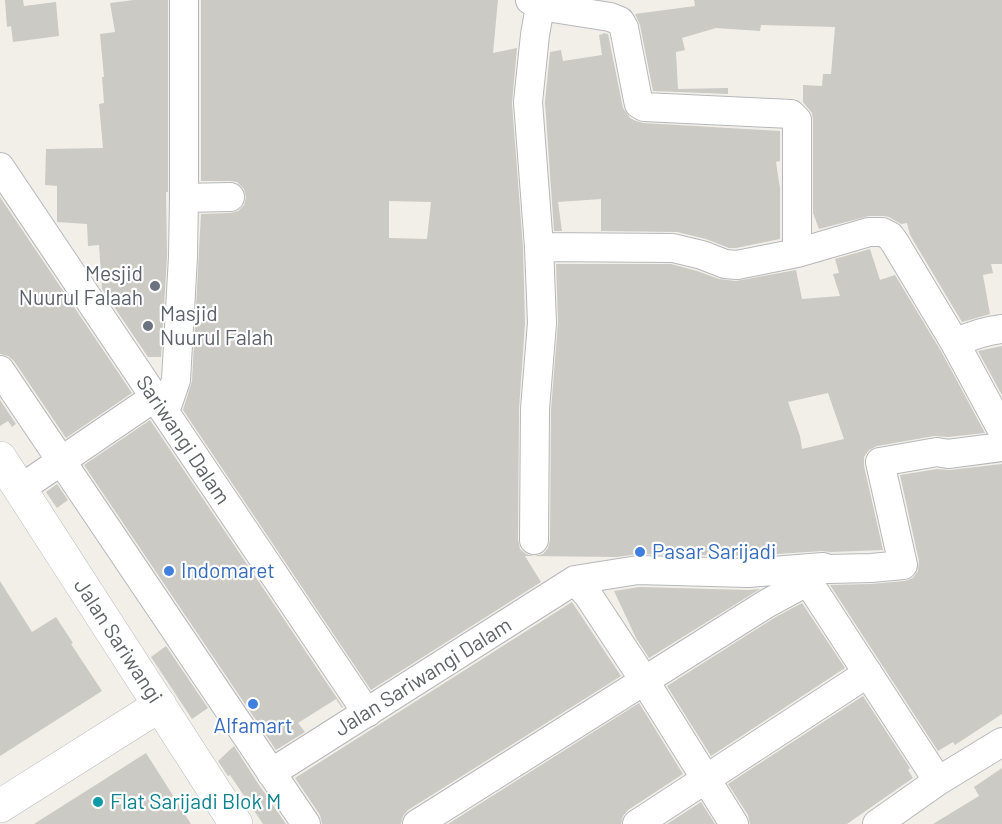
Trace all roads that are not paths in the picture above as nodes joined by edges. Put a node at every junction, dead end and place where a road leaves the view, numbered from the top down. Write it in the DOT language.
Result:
graph roads {
  1 [pos="184,0"];
  2 [pos="535,3"];
  3 [pos="0,167"];
  4 [pos="230,197"];
  5 [pos="184,198"];
  6 [pos="539,247"];
  7 [pos="797,253"];
  8 [pos="1002,329"];
  9 [pos="955,343"];
  10 [pos="0,370"];
  11 [pos="160,405"];
  12 [pos="1002,430"];
  13 [pos="1002,447"];
  14 [pos="0,458"];
  15 [pos="61,460"];
  16 [pos="20,489"];
  17 [pos="534,540"];
  18 [pos="575,580"];
  19 [pos="868,673"];
  20 [pos="644,680"];
  21 [pos="160,705"];
  22 [pos="367,712"];
  23 [pos="1002,742"];
  24 [pos="271,773"];
  25 [pos="706,780"];
  26 [pos="939,780"];
  27 [pos="0,806"];
  28 [pos="236,824"];
  29 [pos="306,824"];
  30 [pos="417,824"];
  31 [pos="637,824"];
  32 [pos="734,824"];
  33 [pos="877,824"];
  1 -- 5 [label="street"];
  2 -- 6 [label="street"];
  2 -- 7 [label="street"];
  3 -- 11 [label="street, Sariwangi Dalam"];
  4 -- 5 [label="street"];
  5 -- 11 [label="street"];
  6 -- 7 [label="street"];
  6 -- 17 [label="street"];
  7 -- 9 [label="street"];
  8 -- 9 [label="street"];
  9 -- 12 [label="street"];
  10 -- 15 [label="street"];
  11 -- 15 [label="street"];
  11 -- 22 [label="street, Sariwangi Dalam"];
  13 -- 18 [label="street"];
  14 -- 16 [label="street, Jalan Sariwangi"];
  15 -- 16 [label="street"];
  15 -- 24 [label="street"];
  16 -- 21 [label="street, Jalan Sariwangi"];
  18 -- 20 [label="street"];
  18 -- 22 [label="street, Jalan Sariwangi Dalam"];
  19 -- 20 [label="street"];
  19 -- 25 [label="street"];
  19 -- 26 [label="street"];
  20 -- 25 [label="street"];
  20 -- 30 [label="street"];
  21 -- 27 [label="street"];
  21 -- 28 [label="street, Jalan Sariwangi"];
  22 -- 24 [label="street, Jalan Sariwangi Dalam"];
  23 -- 26 [label="street"];
  24 -- 29 [label="street"];
  25 -- 31 [label="street"];
  25 -- 32 [label="street"];
  26 -- 33 [label="street"];
}
